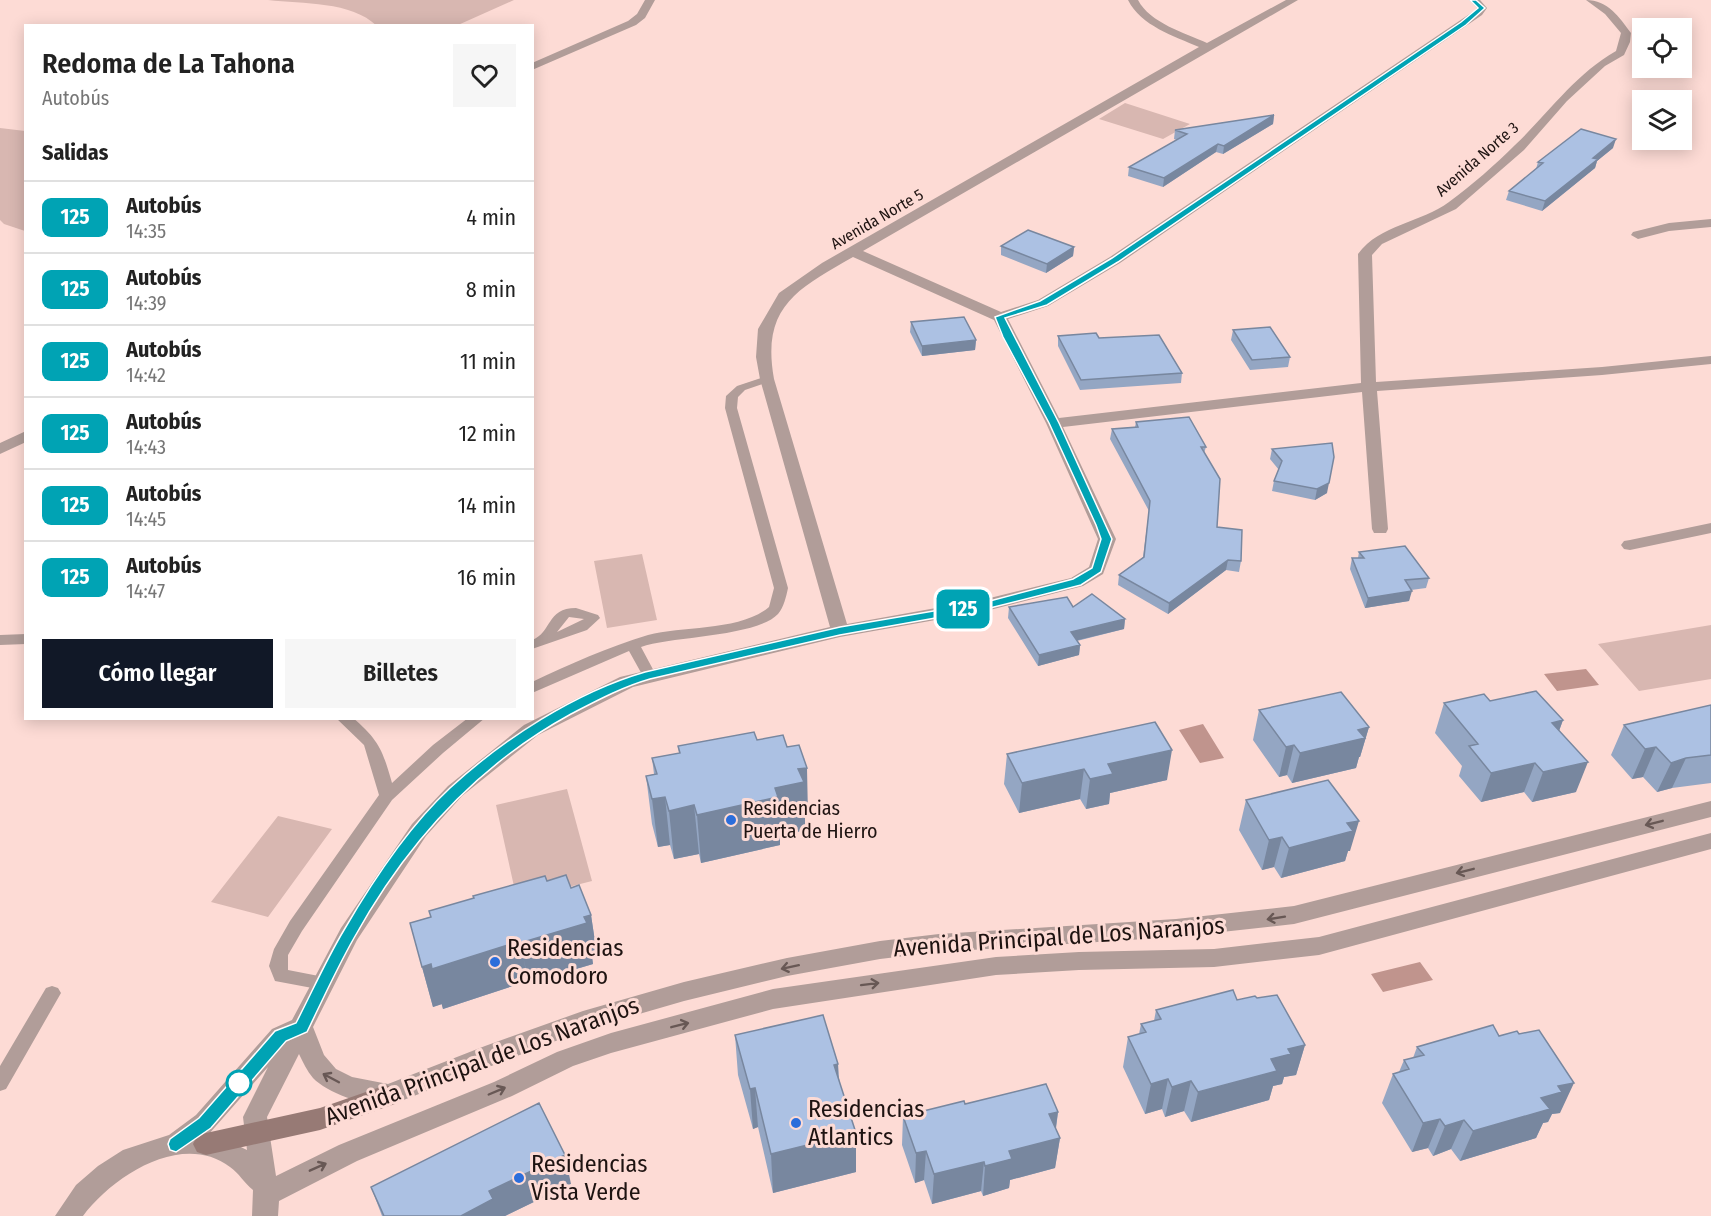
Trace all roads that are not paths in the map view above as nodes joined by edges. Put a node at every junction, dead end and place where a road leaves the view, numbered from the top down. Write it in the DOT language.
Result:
graph roads {
  1 [pos="650,0"];
  2 [pos="1133,0"];
  3 [pos="1293,0"];
  4 [pos="1474,0"];
  5 [pos="1591,0"];
  6 [pos="1207,47"];
  7 [pos="534,66"];
  8 [pos="1711,223"];
  9 [pos="1638,235"];
  10 [pos="854,252"];
  11 [pos="1000,317"];
  12 [pos="1711,360"];
  13 [pos="767,380"];
  14 [pos="1369,387"];
  15 [pos="1054,423"];
  16 [pos="24,437"];
  17 [pos="0,449"];
  18 [pos="1711,528"];
  19 [pos="1380,529"];
  20 [pos="1630,545"];
  21 [pos="840,631"];
  22 [pos="547,638"];
  23 [pos="24,639"];
  24 [pos="0,640"];
  25 [pos="534,644"];
  26 [pos="633,645"];
  27 [pos="649,675"];
  28 [pos="534,687"];
  29 [pos="346,720"];
  30 [pos="475,720"];
  31 [pos="387,796"];
  32 [pos="1711,809"];
  33 [pos="1711,841"];
  34 [pos="323,983"];
  35 [pos="52,993"];
  36 [pos="301,1027"];
  37 [pos="0,1083"];
  38 [pos="386,1096"];
  39 [pos="256,1135"];
  40 [pos="176,1144"];
  41 [pos="206,1144"];
  42 [pos="264,1198"];
  43 [pos="68,1216"];
  1 -- 7 [label="street"];
  2 -- 6 [label="street"];
  3 -- 6 [label="street, Avenida Norte 5"];
  4 -- 11 [label="street"];
  5 -- 14 [label="street, Avenida Norte 3"];
  6 -- 10 [label="street, Avenida Norte 5"];
  8 -- 9 [label="street"];
  10 -- 11 [label="street"];
  10 -- 13 [label="street, Avenida Norte 5"];
  11 -- 15 [label="street"];
  12 -- 14 [label="street"];
  13 -- 21 [label="street, Avenida Norte 5"];
  13 -- 26 [label="lane"];
  14 -- 15 [label="street"];
  14 -- 19 [label="street"];
  15 -- 21 [label="street"];
  16 -- 17 [label="street"];
  18 -- 20 [label="street"];
  21 -- 27 [label="street"];
  22 -- 25 [label="lane"];
  23 -- 24 [label="lane"];
  26 -- 27 [label="lane"];
  26 -- 28 [label="lane"];
  27 -- 34 [label="street"];
  29 -- 31 [label="lane"];
  30 -- 31 [label="lane"];
  31 -- 34 [label="lane"];
  32 -- 38 [label="street, Avenida Principal de Los Naranjos, one-way"];
  42 -- 33 [label="street, Avenida Principal de Los Naranjos, one-way"];
  34 -- 36 [label="street"];
  35 -- 37 [label="lane"];
  38 -- 36 [label="street, one-way"];
  36 -- 39 [label="street"];
  36 -- 40 [label="street"];
  38 -- 39 [label="street, Avenida Principal de Los Naranjos"];
  39 -- 41 [label="street, Avenida Principal de Los Naranjos"];
  39 -- 42 [label="street"];
  40 -- 41 [label="street"];
  40 -- 43 [label="street"];
  41 -- 42 [label="street"];
}
